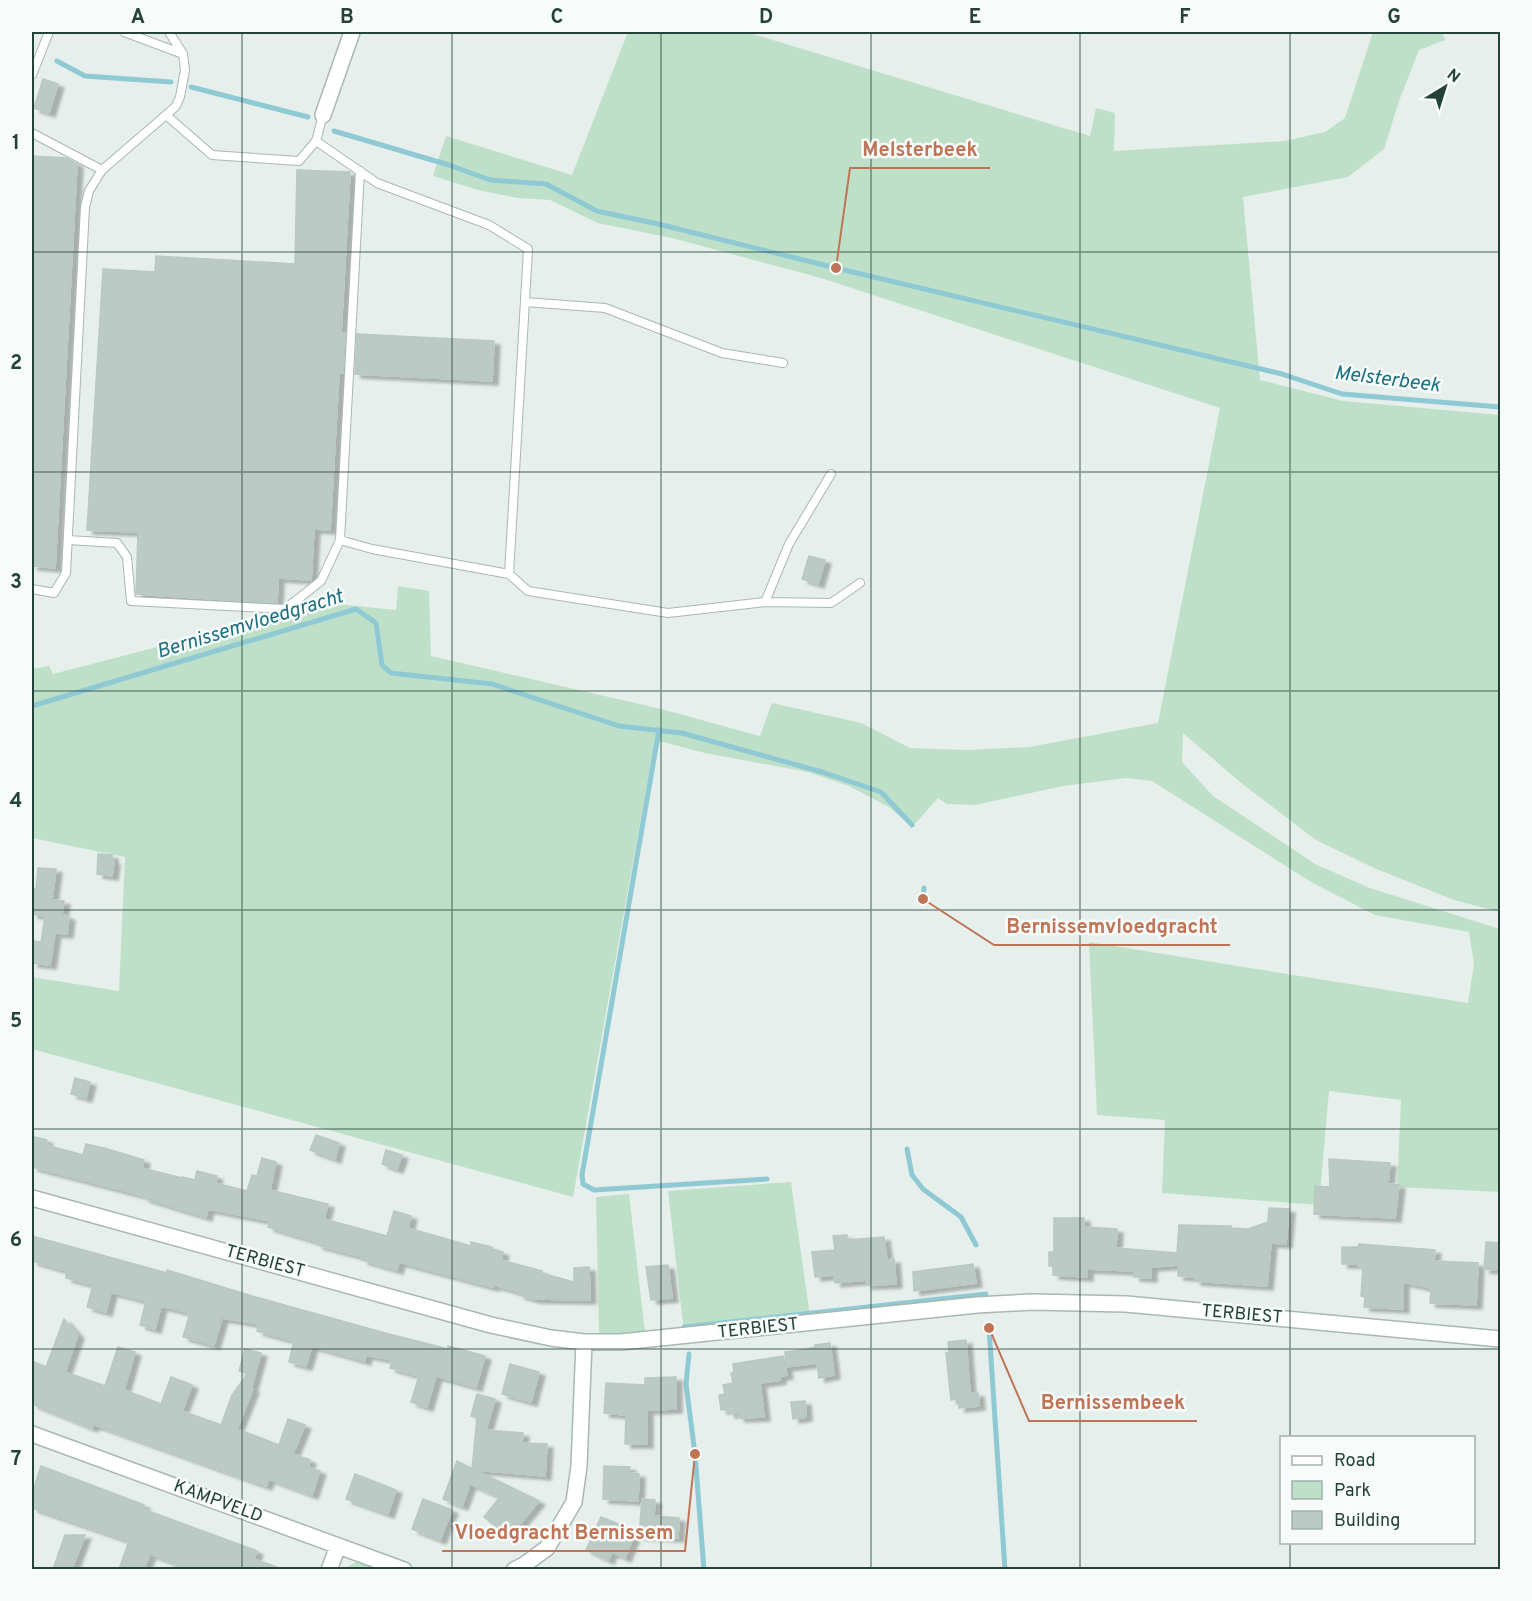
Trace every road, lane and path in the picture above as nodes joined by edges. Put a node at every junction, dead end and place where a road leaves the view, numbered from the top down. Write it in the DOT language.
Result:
graph roads {
  1 [pos="49,32"];
  2 [pos="124,32"];
  3 [pos="169,32"];
  4 [pos="352,32"];
  5 [pos="183,54"];
  6 [pos="32,75"];
  7 [pos="323,115"];
  8 [pos="166,116"];
  9 [pos="32,133"];
  10 [pos="316,141"];
  11 [pos="102,170"];
  12 [pos="360,171"];
  13 [pos="525,302"];
  14 [pos="783,363"];
  15 [pos="831,474"];
  16 [pos="68,540"];
  17 [pos="340,540"];
  18 [pos="509,574"];
  19 [pos="860,583"];
  20 [pos="32,589"];
  21 [pos="765,602"];
  22 [pos="32,1198"];
  23 [pos="1500,1339"];
  24 [pos="584,1342"];
  25 [pos="32,1434"];
  26 [pos="338,1546"];
  27 [pos="329,1569"];
  28 [pos="404,1569"];
  29 [pos="514,1569"];
  1 -- 6 [label="lane"];
  2 -- 5 [label="lane"];
  3 -- 5 [label="lane"];
  4 -- 7 [label="street"];
  5 -- 8 [label="lane"];
  7 -- 10 [label="lane"];
  8 -- 10 [label="lane"];
  8 -- 11 [label="lane"];
  9 -- 11 [label="lane"];
  10 -- 12 [label="lane"];
  11 -- 16 [label="lane"];
  12 -- 13 [label="lane"];
  12 -- 17 [label="lane"];
  13 -- 14 [label="lane"];
  13 -- 18 [label="lane"];
  15 -- 21 [label="lane"];
  16 -- 17 [label="lane"];
  16 -- 20 [label="lane"];
  17 -- 18 [label="lane"];
  18 -- 21 [label="lane"];
  19 -- 21 [label="lane"];
  22 -- 24 [label="street, TERBIEST"];
  23 -- 24 [label="street, TERBIEST"];
  24 -- 29 [label="street"];
  25 -- 26 [label="street, KAMPVELD"];
  26 -- 27 [label="street"];
  26 -- 28 [label="street, KAMPVELD"];
}
